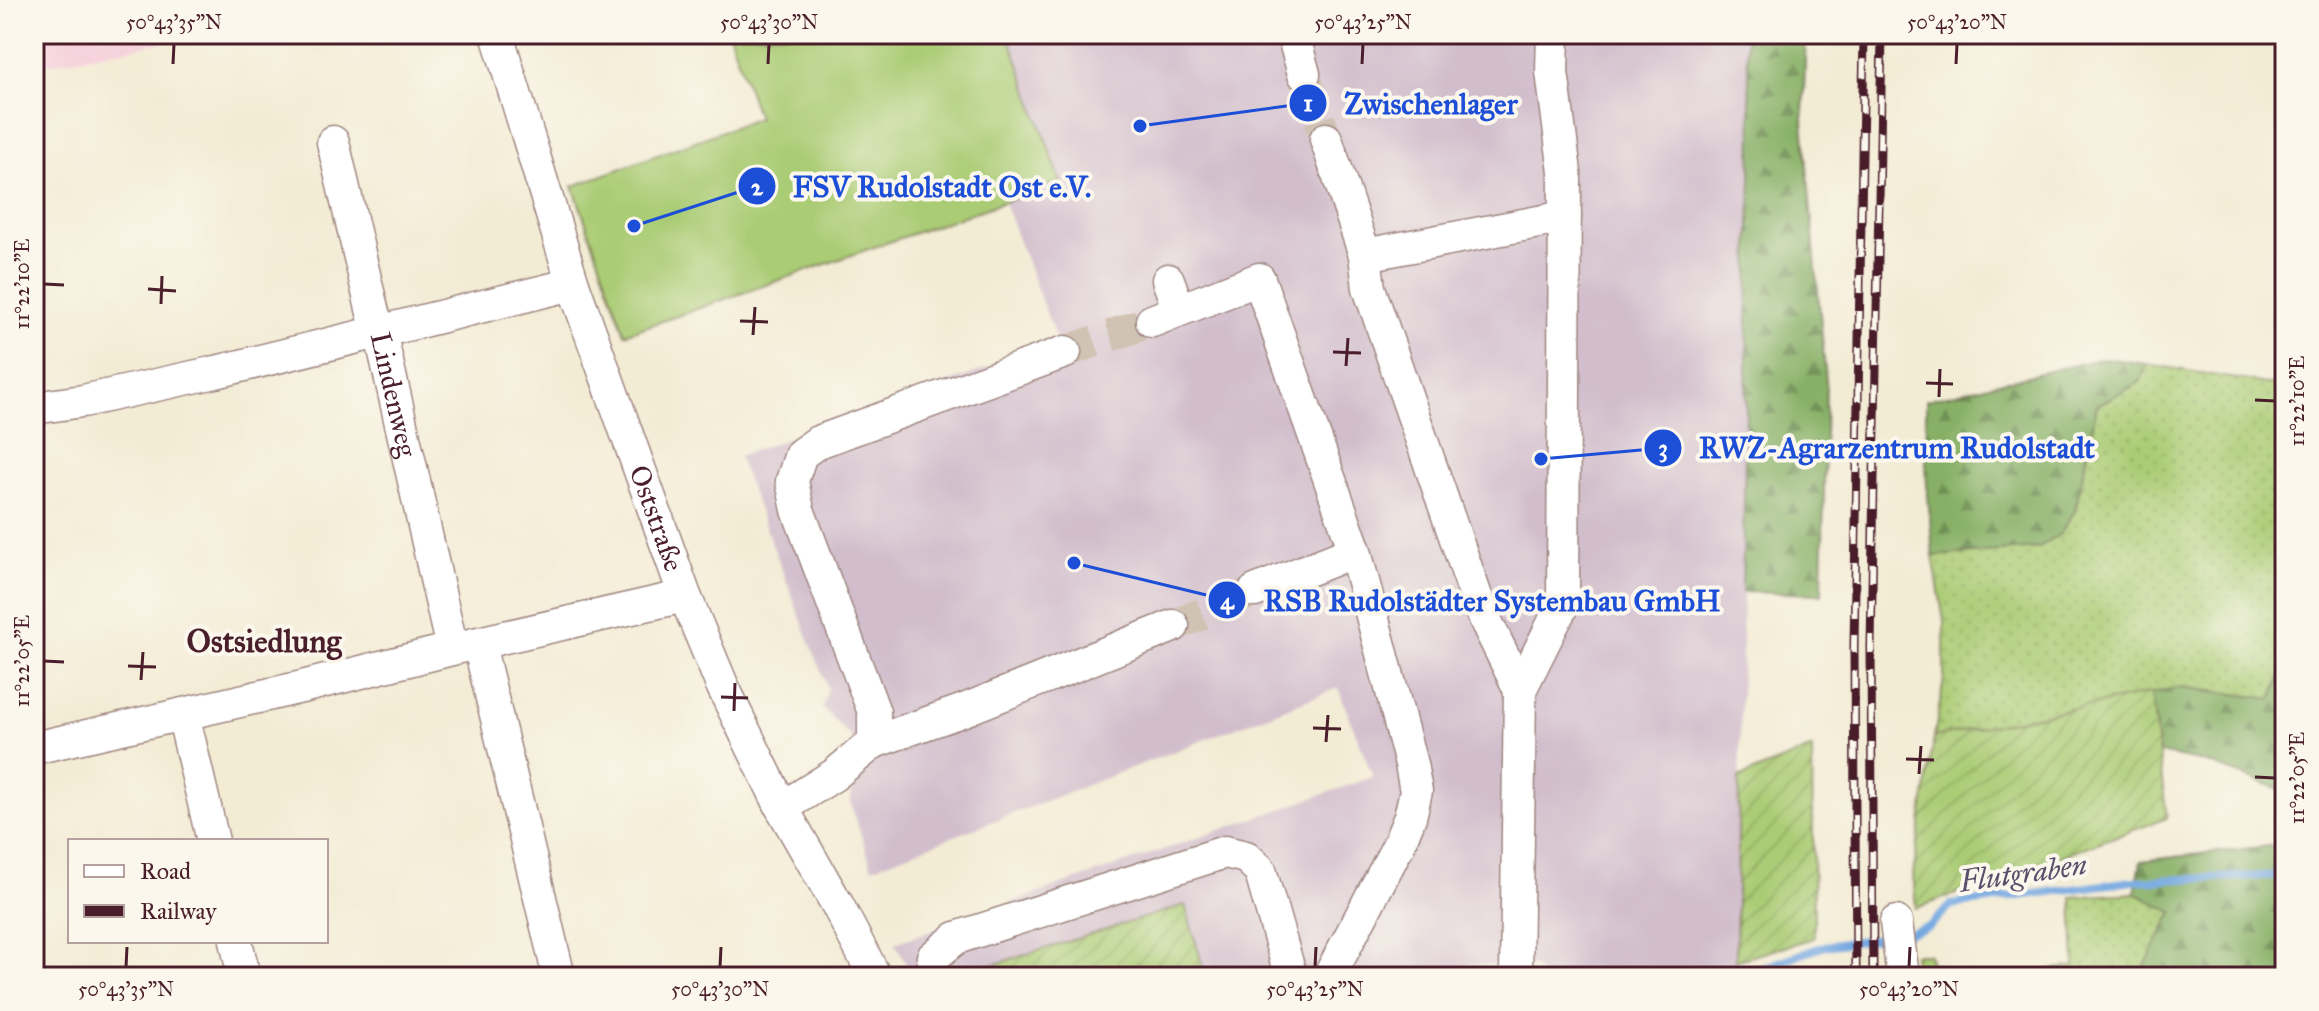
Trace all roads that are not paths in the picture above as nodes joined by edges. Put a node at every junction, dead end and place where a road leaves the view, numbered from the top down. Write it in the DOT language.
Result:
graph roads {
  1 [pos="497,34"];
  2 [pos="1293,34"];
  3 [pos="1553,34"];
  4 [pos="1304,74"];
  5 [pos="1326,139"];
  6 [pos="333,142"];
  7 [pos="1565,217"];
  8 [pos="1365,255"];
  9 [pos="1168,280"];
  10 [pos="573,284"];
  11 [pos="380,331"];
  12 [pos="1065,352"];
  13 [pos="34,408"];
  14 [pos="1355,551"];
  15 [pos="1255,591"];
  16 [pos="685,596"];
  17 [pos="1173,626"];
  18 [pos="466,646"];
  19 [pos="1520,690"];
  20 [pos="183,714"];
  21 [pos="874,742"];
  22 [pos="34,748"];
  23 [pos="782,808"];
  24 [pos="213,839"];
  25 [pos="236,943"];
  26 [pos="933,957"];
  27 [pos="1516,972"];
  28 [pos="244,977"];
  29 [pos="559,977"];
  30 [pos="875,977"];
  31 [pos="1291,977"];
  32 [pos="1329,977"];
  1 -- 10 [label="street, Oststraße"];
  2 -- 4 [label="street"];
  3 -- 7 [label="street"];
  5 -- 8 [label="street"];
  6 -- 11 [label="street, Lindenweg"];
  7 -- 8 [label="street"];
  7 -- 19 [label="street"];
  8 -- 19 [label="street"];
  9 -- 14 [label="street"];
  10 -- 11 [label="street"];
  10 -- 16 [label="street, Oststraße"];
  11 -- 13 [label="street"];
  11 -- 18 [label="street, Lindenweg"];
  12 -- 21 [label="street"];
  14 -- 15 [label="street"];
  14 -- 32 [label="street"];
  16 -- 18 [label="street"];
  16 -- 23 [label="street, Oststraße"];
  17 -- 21 [label="street"];
  18 -- 20 [label="street"];
  18 -- 29 [label="street, Lindenweg"];
  19 -- 27 [label="street"];
  20 -- 22 [label="street"];
  20 -- 24 [label="street"];
  21 -- 23 [label="street"];
  23 -- 30 [label="street, Oststraße"];
  25 -- 28 [label="street"];
  26 -- 31 [label="street"];
}
